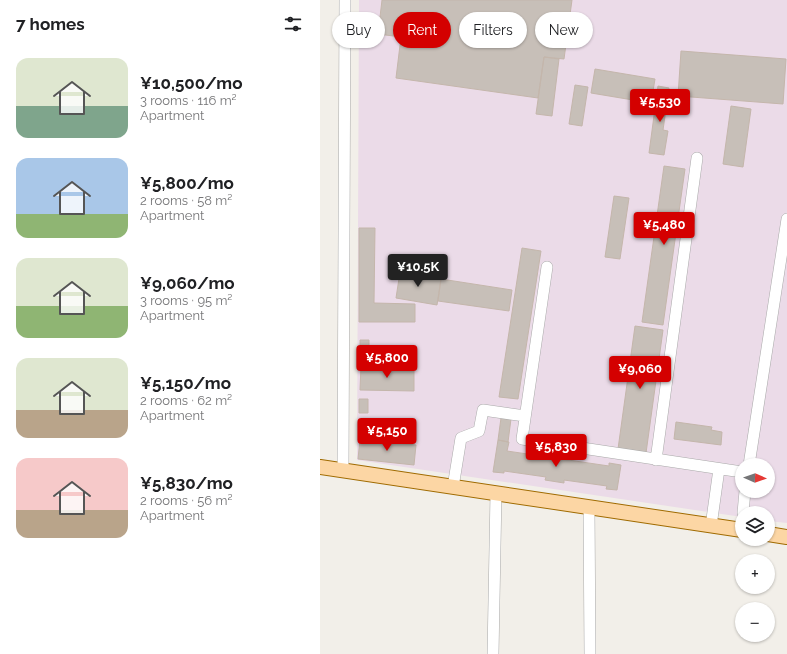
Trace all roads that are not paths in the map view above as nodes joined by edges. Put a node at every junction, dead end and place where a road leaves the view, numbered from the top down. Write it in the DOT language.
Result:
graph roads {
  1 [pos="345,0"];
  2 [pos="696,158"];
  3 [pos="787,219"];
  4 [pos="547,267"];
  5 [pos="525,416"];
  6 [pos="750,458"];
  7 [pos="656,460"];
  8 [pos="320,467"];
  9 [pos="719,469"];
  10 [pos="343,471"];
  11 [pos="735,471"];
  12 [pos="453,487"];
  13 [pos="496,493"];
  14 [pos="589,507"];
  15 [pos="711,526"];
  16 [pos="735,526"];
  17 [pos="775,535"];
  18 [pos="787,537"];
  19 [pos="493,654"];
  20 [pos="590,654"];
  1 -- 10 [label="street"];
  2 -- 7 [label="street"];
  3 -- 6 [label="street"];
  4 -- 5 [label="street"];
  5 -- 7 [label="street"];
  5 -- 12 [label="street"];
  7 -- 9 [label="street"];
  8 -- 10 [label="main road"];
  9 -- 11 [label="street"];
  9 -- 15 [label="street"];
  10 -- 12 [label="main road"];
  12 -- 13 [label="main road"];
  13 -- 14 [label="main road"];
  13 -- 19 [label="street"];
  14 -- 15 [label="main road"];
  14 -- 20 [label="street"];
  15 -- 16 [label="main road"];
  17 -- 18 [label="main road"];
}
